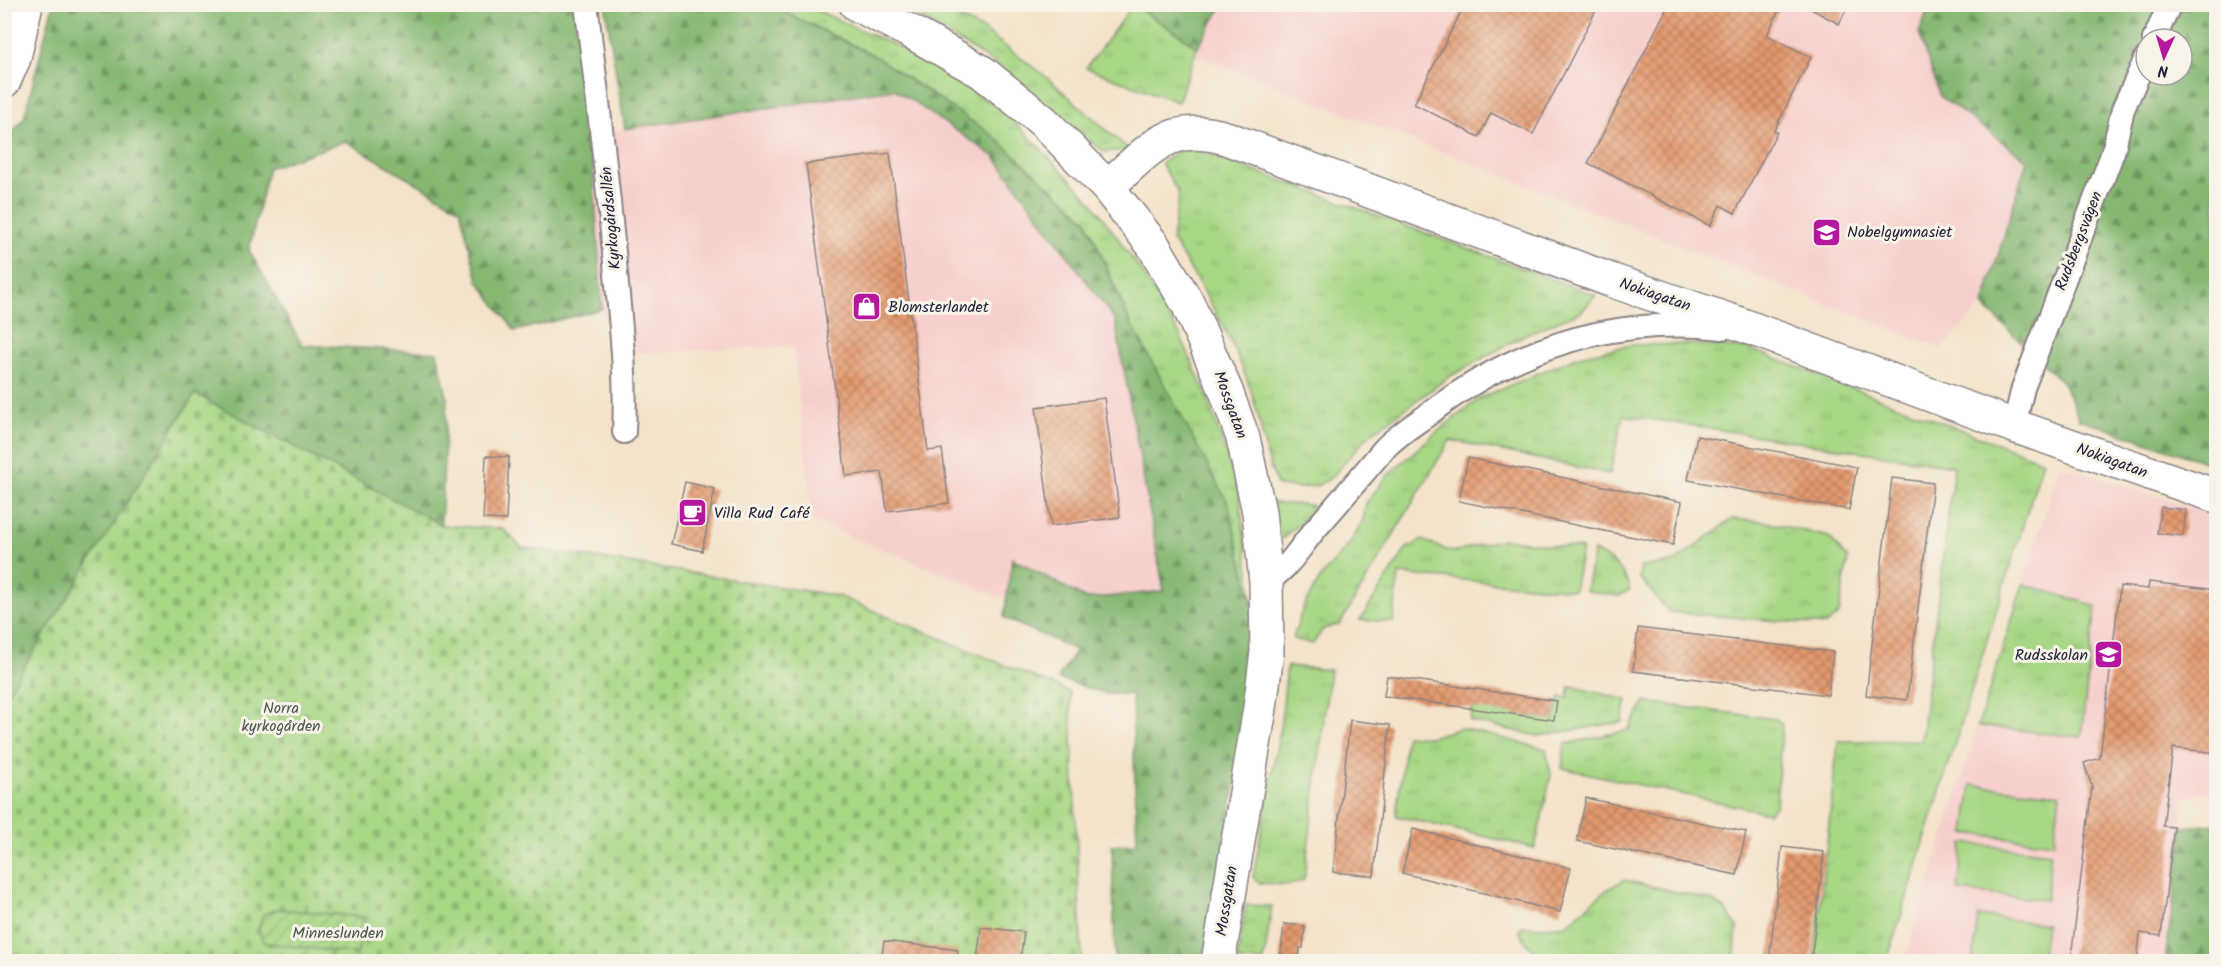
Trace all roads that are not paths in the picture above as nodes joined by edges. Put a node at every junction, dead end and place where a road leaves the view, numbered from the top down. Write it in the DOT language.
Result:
graph roads {
  1 [pos="26,4"];
  2 [pos="586,4"];
  3 [pos="856,4"];
  4 [pos="2170,4"];
  5 [pos="2159,27"];
  6 [pos="4,81"];
  7 [pos="2134,85"];
  8 [pos="1107,188"];
  9 [pos="1765,333"];
  10 [pos="2014,426"];
  11 [pos="624,432"];
  12 [pos="2217,496"];
  13 [pos="1266,582"];
  14 [pos="1218,962"];
  1 -- 6 [label="main road"];
  2 -- 11 [label="street, Kyrkogårdsallén"];
  3 -- 8 [label="main road, Mossgatan"];
  4 -- 5 [label="street"];
  7 -- 10 [label="street, Rudsbergsvägen"];
  8 -- 9 [label="main road, Nokiagatan"];
  8 -- 13 [label="main road, Mossgatan"];
  9 -- 10 [label="main road, Nokiagatan"];
  9 -- 13 [label="street"];
  10 -- 12 [label="main road, Nokiagatan"];
  13 -- 14 [label="main road, Mossgatan"];
}
